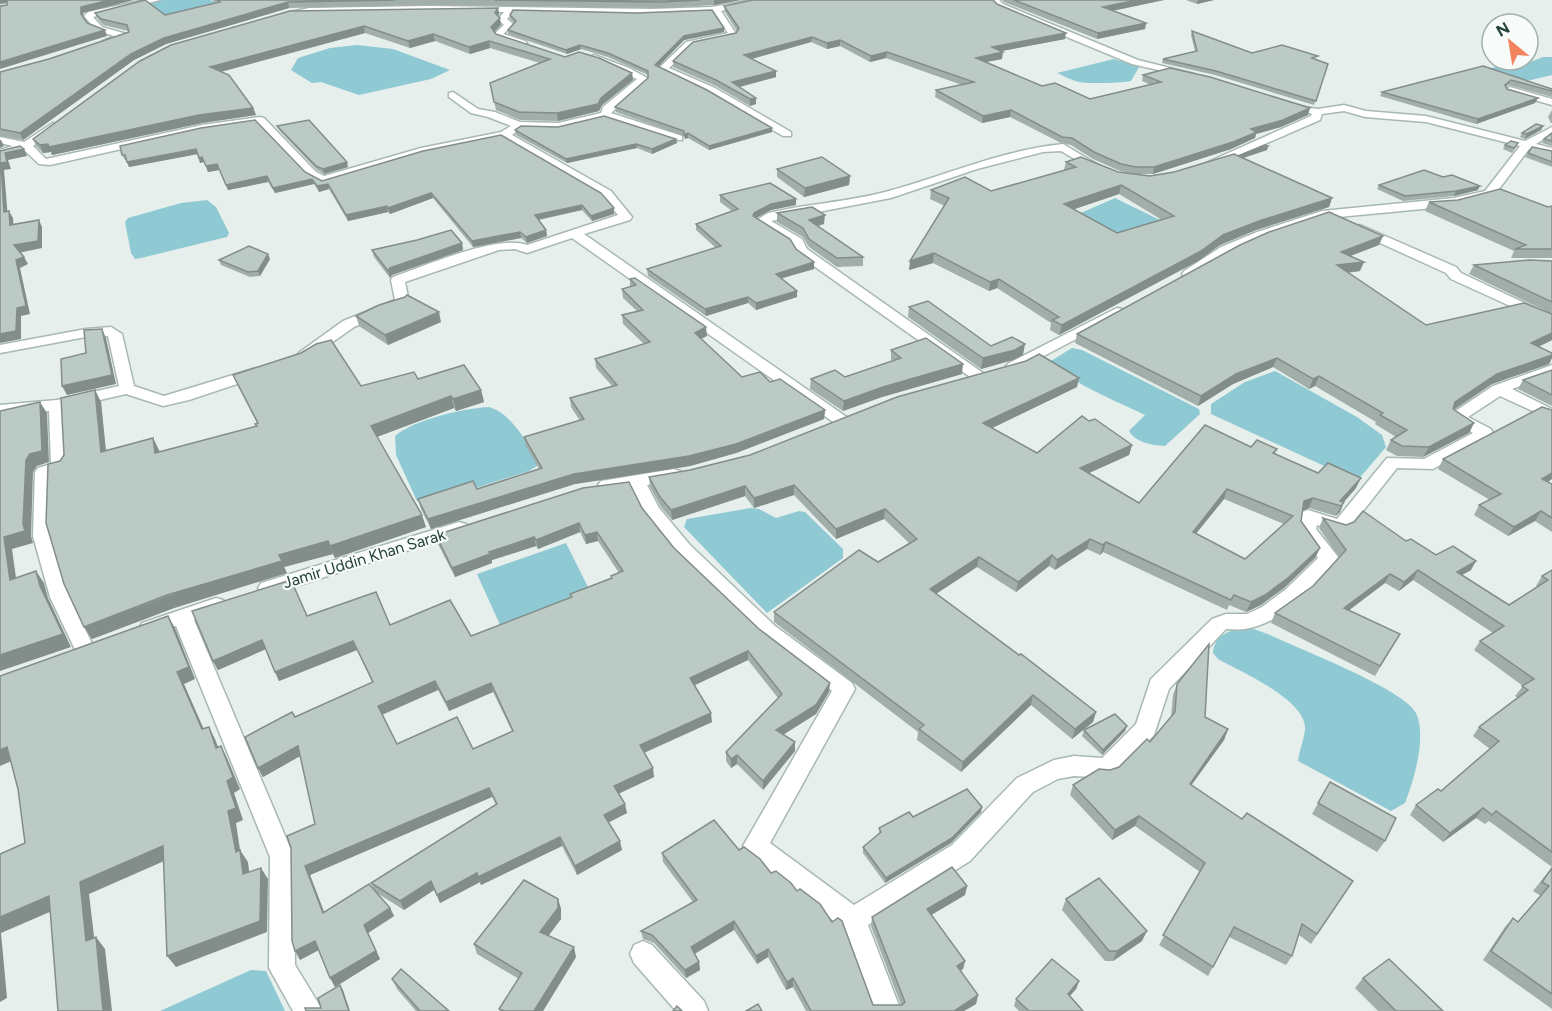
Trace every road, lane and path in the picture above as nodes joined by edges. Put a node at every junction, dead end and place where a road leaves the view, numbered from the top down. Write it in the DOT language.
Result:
graph roads {
  1 [pos="156,0"];
  2 [pos="764,0"];
  3 [pos="994,0"];
  4 [pos="716,9"];
  5 [pos="510,10"];
  6 [pos="280,16"];
  7 [pos="95,44"];
  8 [pos="531,46"];
  9 [pos="580,54"];
  10 [pos="1200,76"];
  11 [pos="1510,90"];
  12 [pos="453,95"];
  13 [pos="1552,102"];
  14 [pos="1301,107"];
  15 [pos="1318,112"];
  16 [pos="604,115"];
  17 [pos="64,118"];
  18 [pos="519,125"];
  19 [pos="1552,130"];
  20 [pos="787,134"];
  21 [pos="504,135"];
  22 [pos="678,138"];
  23 [pos="0,141"];
  24 [pos="1527,144"];
  25 [pos="27,146"];
  26 [pos="1552,151"];
  27 [pos="0,154"];
  28 [pos="1198,167"];
  29 [pos="1109,174"];
  30 [pos="1326,213"];
  31 [pos="574,232"];
  32 [pos="1472,268"];
  33 [pos="1451,270"];
  34 [pos="1173,282"];
  35 [pos="1132,304"];
  36 [pos="1552,321"];
  37 [pos="0,349"];
  38 [pos="288,362"];
  39 [pos="267,369"];
  40 [pos="1552,370"];
  41 [pos="988,373"];
  42 [pos="956,383"];
  43 [pos="1499,388"];
  44 [pos="127,389"];
  45 [pos="57,405"];
  46 [pos="0,410"];
  47 [pos="860,414"];
  48 [pos="1552,415"];
  49 [pos="842,421"];
  50 [pos="820,430"];
  51 [pos="690,473"];
  52 [pos="636,480"];
  53 [pos="593,488"];
  54 [pos="482,521"];
  55 [pos="182,615"];
  56 [pos="129,636"];
  57 [pos="107,644"];
  58 [pos="86,652"];
  59 [pos="65,660"];
  60 [pos="852,920"];
  61 [pos="643,954"];
  62 [pos="309,1011"];
  63 [pos="694,1011"];
  64 [pos="887,1011"];
  1 -- 7 [label="street"];
  2 -- 4 [label="street"];
  3 -- 10 [label="street"];
  4 -- 5 [label="street"];
  4 -- 20 [label="street"];
  5 -- 6 [label="street"];
  5 -- 8 [label="street"];
  9 -- 16 [label="street"];
  11 -- 13 [label="street"];
  12 -- 18 [label="street"];
  14 -- 15 [label="street"];
  15 -- 24 [label="street"];
  15 -- 28 [label="street"];
  16 -- 18 [label="street"];
  16 -- 22 [label="street"];
  17 -- 25 [label="street"];
  18 -- 21 [label="street"];
  19 -- 24 [label="street"];
  21 -- 25 [label="street"];
  21 -- 31 [label="street"];
  23 -- 25 [label="street"];
  24 -- 26 [label="street"];
  24 -- 30 [label="street"];
  25 -- 27 [label="street"];
  29 -- 41 [label="street"];
  30 -- 33 [label="street"];
  30 -- 34 [label="street"];
  31 -- 38 [label="street"];
  31 -- 49 [label="street"];
  32 -- 33 [label="street"];
  33 -- 36 [label="street"];
  35 -- 41 [label="street"];
  37 -- 44 [label="street"];
  39 -- 44 [label="street"];
  40 -- 43 [label="street"];
  41 -- 42 [label="street"];
  43 -- 48 [label="street"];
  43 -- 60 [label="street"];
  44 -- 45 [label="street"];
  45 -- 46 [label="street"];
  45 -- 58 [label="street"];
  47 -- 49 [label="street"];
  49 -- 50 [label="street"];
  51 -- 52 [label="street"];
  52 -- 53 [label="street"];
  52 -- 60 [label="street"];
  54 -- 55 [label="street, Jamir Uddin Khan Sarak"];
  55 -- 56 [label="street, Jamir Uddin Khan Sarak"];
  55 -- 62 [label="street"];
  57 -- 58 [label="street"];
  58 -- 59 [label="street"];
  60 -- 64 [label="street"];
  61 -- 63 [label="street"];
}
